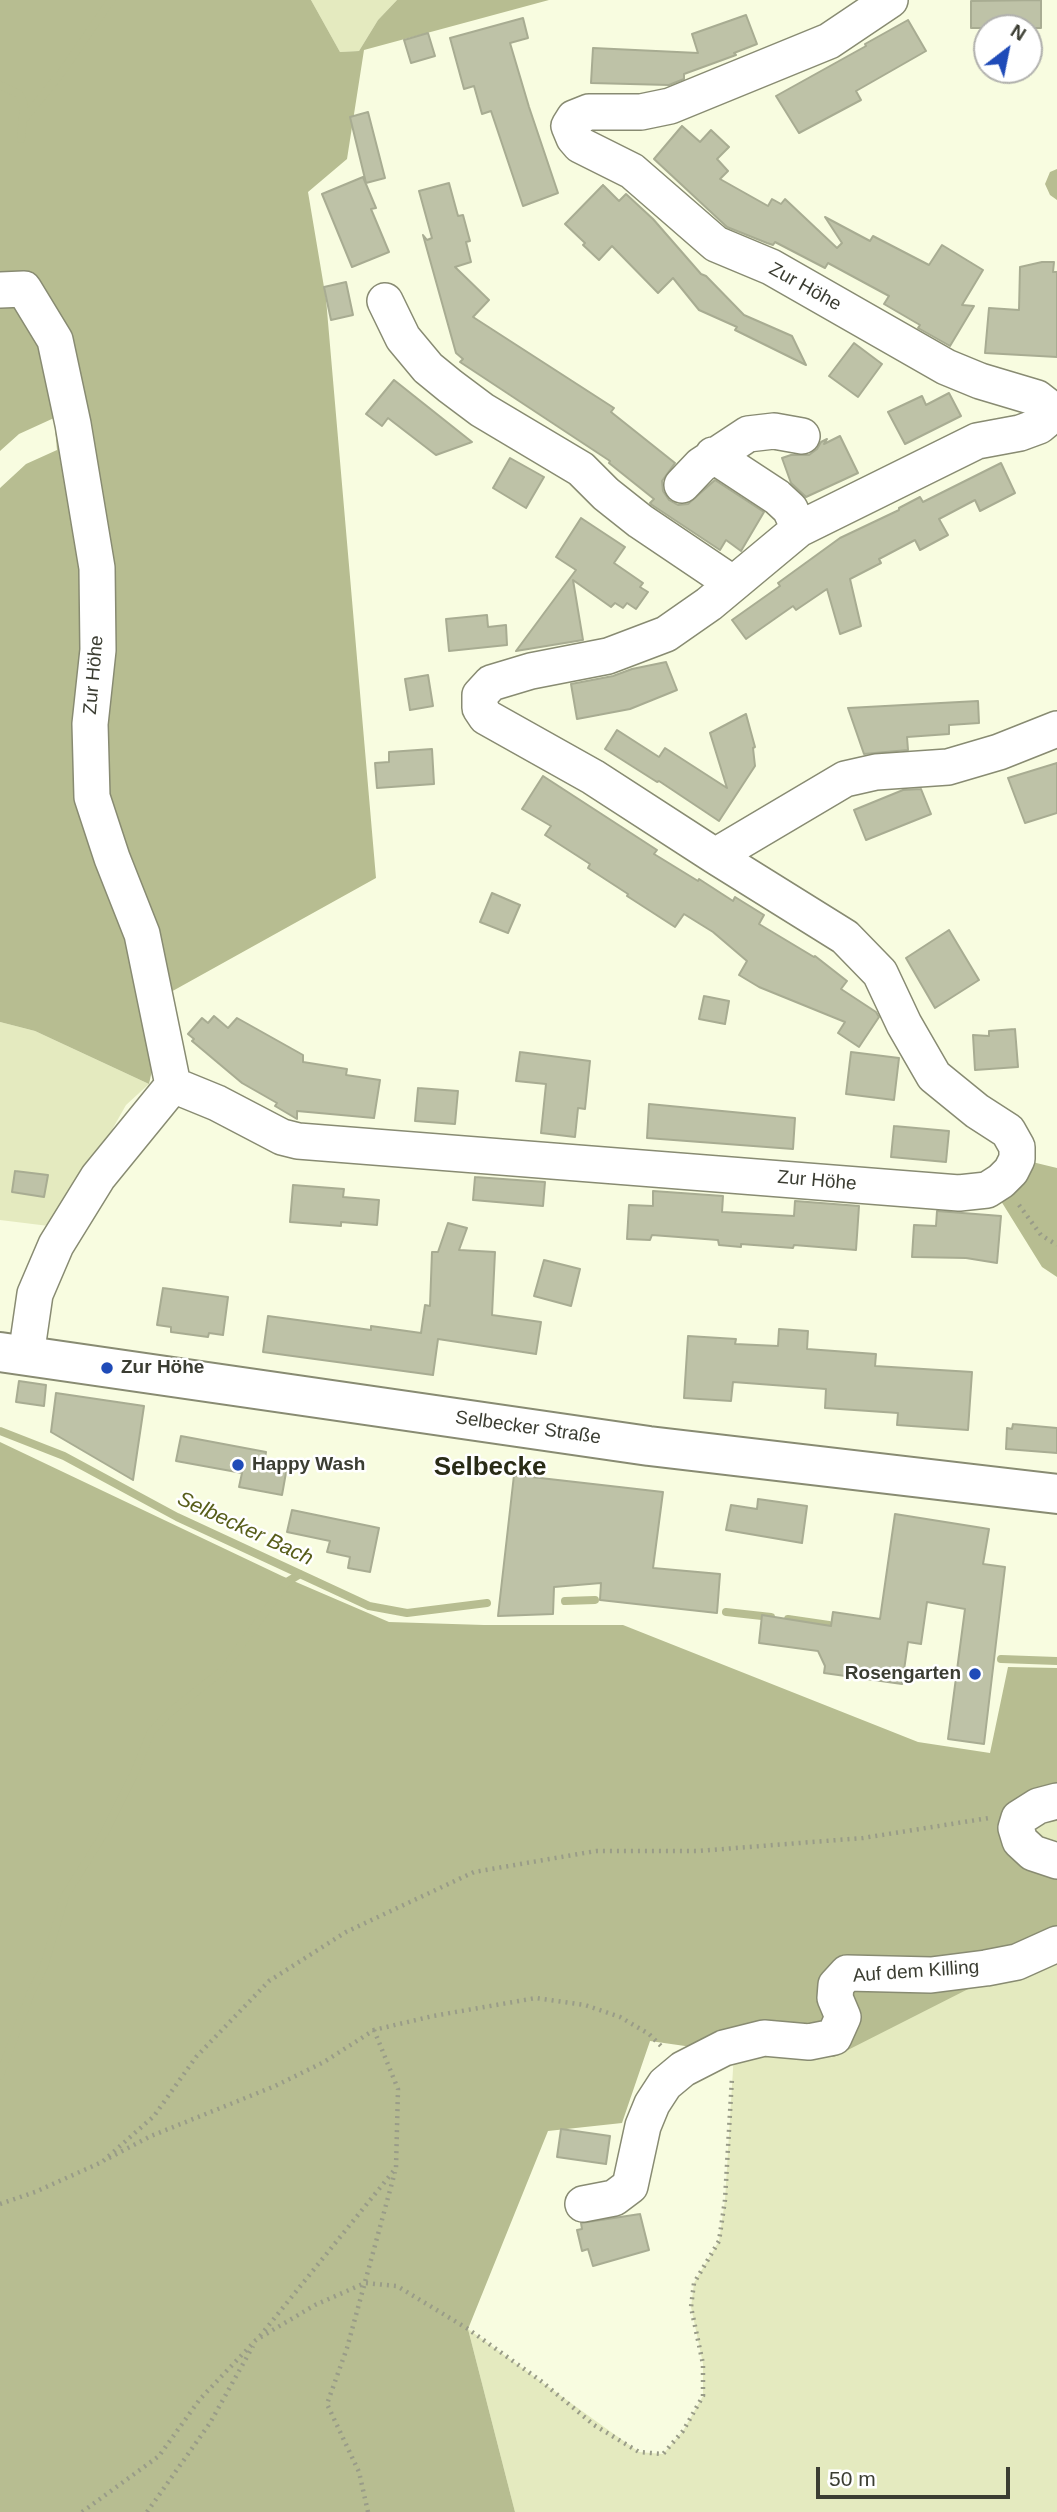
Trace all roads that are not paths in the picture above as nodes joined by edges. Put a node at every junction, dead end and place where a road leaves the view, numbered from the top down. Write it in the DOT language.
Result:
graph roads {
  1 [pos="890,0"];
  2 [pos="0,290"];
  3 [pos="385,301"];
  4 [pos="802,436"];
  5 [pos="713,455"];
  6 [pos="682,485"];
  7 [pos="799,529"];
  8 [pos="732,583"];
  9 [pos="1057,729"];
  10 [pos="715,856"];
  11 [pos="173,1085"];
  12 [pos="13,1354"];
  13 [pos="1057,1494"];
  14 [pos="1057,1801"];
  15 [pos="1057,1861"];
  16 [pos="1057,1944"];
  17 [pos="583,2204"];
  1 -- 7 [label="street, Zur Höhe"];
  2 -- 11 [label="street, Zur Höhe"];
  3 -- 8 [label="street"];
  4 -- 5 [label="street"];
  5 -- 6 [label="street"];
  5 -- 7 [label="street"];
  7 -- 8 [label="street, Zur Höhe"];
  8 -- 10 [label="street, Zur Höhe"];
  9 -- 10 [label="street"];
  10 -- 11 [label="street, Zur Höhe"];
  11 -- 12 [label="street"];
  12 -- 13 [label="main road, Selbecker Straße"];
  14 -- 15 [label="street"];
  16 -- 17 [label="street, Auf dem Killing"];
}
